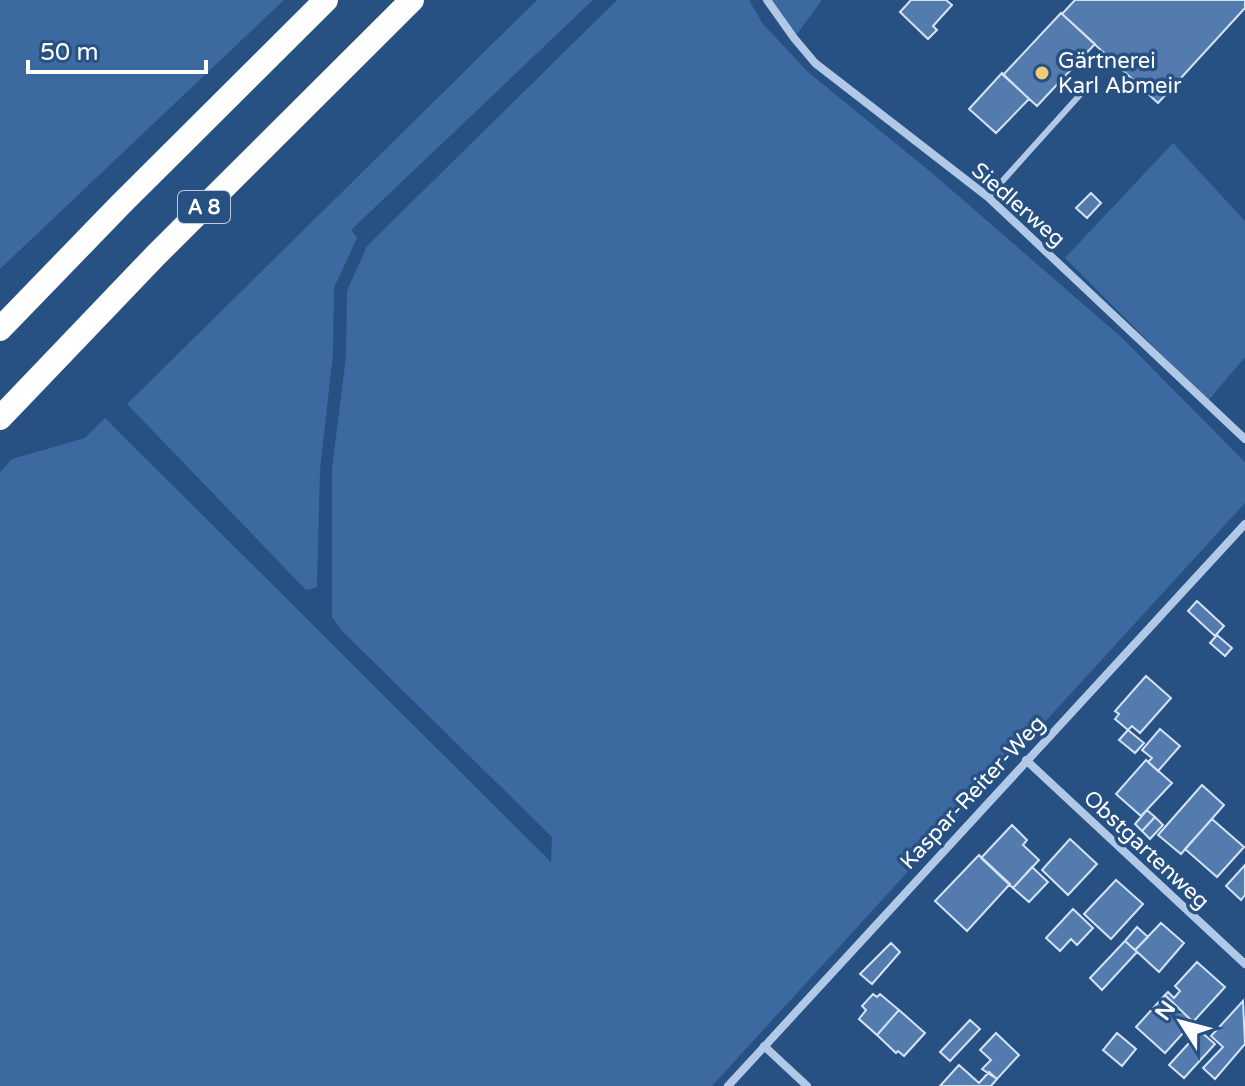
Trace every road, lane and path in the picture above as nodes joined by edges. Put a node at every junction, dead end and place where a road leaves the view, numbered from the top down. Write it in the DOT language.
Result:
graph roads {
  1 [pos="326,0"];
  2 [pos="412,0"];
  3 [pos="767,0"];
  4 [pos="1096,77"];
  5 [pos="988,197"];
  6 [pos="0,329"];
  7 [pos="0,418"];
  8 [pos="1245,439"];
  9 [pos="1245,524"];
  10 [pos="1026,760"];
  11 [pos="1245,964"];
  12 [pos="764,1046"];
  13 [pos="728,1086"];
  14 [pos="807,1086"];
  1 -- 6 [label="highway, A 8"];
  2 -- 7 [label="highway, A 8"];
  3 -- 5 [label="street, Siedlerweg"];
  4 -- 5 [label="lane"];
  5 -- 8 [label="street, Siedlerweg"];
  9 -- 10 [label="street, Kaspar-Reiter-Weg"];
  10 -- 11 [label="street, Obstgartenweg"];
  10 -- 12 [label="street, Kaspar-Reiter-Weg"];
  12 -- 13 [label="street, Kaspar-Reiter-Weg"];
  12 -- 14 [label="street"];
}
